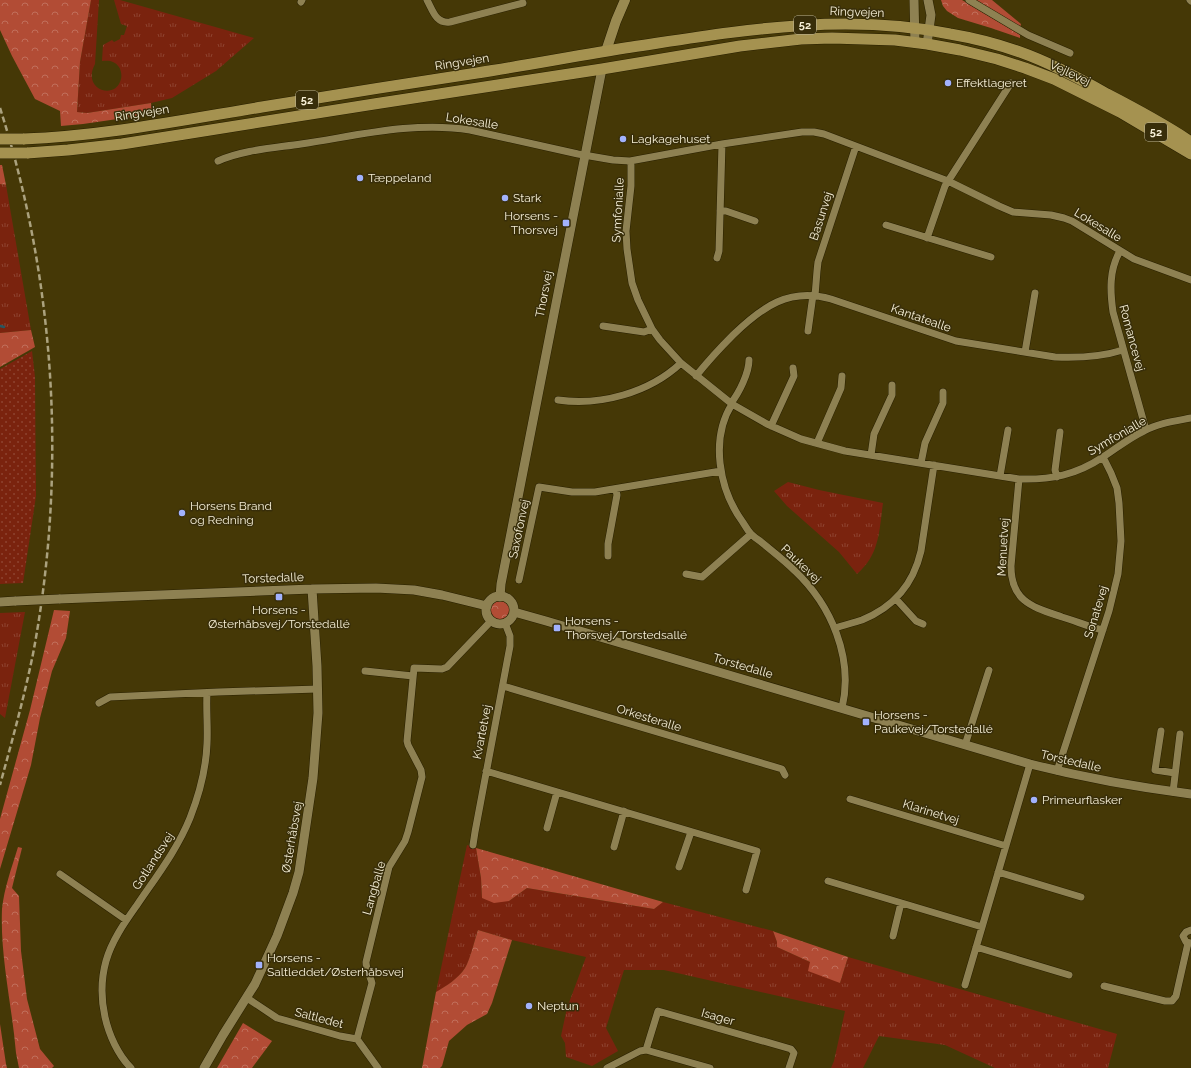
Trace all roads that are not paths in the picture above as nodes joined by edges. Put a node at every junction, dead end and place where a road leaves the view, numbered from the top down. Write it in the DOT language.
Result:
graph roads {
  1 [pos="427,0"];
  2 [pos="626,0"];
  3 [pos="914,0"];
  4 [pos="928,0"];
  5 [pos="969,0"];
  6 [pos="522,3"];
  7 [pos="915,28"];
  8 [pos="929,30"];
  9 [pos="915,43"];
  10 [pos="927,44"];
  11 [pos="606,51"];
  12 [pos="1070,53"];
  13 [pos="602,69"];
  14 [pos="1011,83"];
  15 [pos="0,138"];
  16 [pos="1191,142"];
  17 [pos="722,144"];
  18 [pos="856,146"];
  19 [pos="0,153"];
  20 [pos="1191,154"];
  21 [pos="586,155"];
  22 [pos="630,160"];
  23 [pos="218,161"];
  24 [pos="948,181"];
  25 [pos="720,211"];
  26 [pos="755,221"];
  27 [pos="886,225"];
  28 [pos="927,238"];
  29 [pos="1120,251"];
  30 [pos="991,257"];
  31 [pos="717,258"];
  32 [pos="1191,280"];
  33 [pos="1035,293"];
  34 [pos="814,295"];
  35 [pos="603,326"];
  36 [pos="652,329"];
  37 [pos="808,330"];
  38 [pos="1123,350"];
  39 [pos="1025,352"];
  40 [pos="749,360"];
  41 [pos="680,363"];
  42 [pos="793,368"];
  43 [pos="696,376"];
  44 [pos="842,376"];
  45 [pos="892,385"];
  46 [pos="943,392"];
  47 [pos="558,400"];
  48 [pos="731,403"];
  49 [pos="1191,418"];
  50 [pos="771,426"];
  51 [pos="1008,430"];
  52 [pos="1146,430"];
  53 [pos="1060,432"];
  54 [pos="817,443"];
  55 [pos="871,455"];
  56 [pos="1103,457"];
  57 [pos="922,463"];
  58 [pos="934,465"];
  59 [pos="721,471"];
  60 [pos="1000,476"];
  61 [pos="1057,477"];
  62 [pos="1019,479"];
  63 [pos="616,490"];
  64 [pos="751,534"];
  65 [pos="608,556"];
  66 [pos="686,574"];
  67 [pos="519,580"];
  68 [pos="312,589"];
  69 [pos="500,597"];
  70 [pos="896,599"];
  71 [pos="0,602"];
  72 [pos="487,606"];
  73 [pos="514,612"];
  74 [pos="491,621"];
  75 [pos="505,623"];
  76 [pos="923,624"];
  77 [pos="835,628"];
  78 [pos="1103,630"];
  79 [pos="990,670"];
  80 [pos="365,671"];
  81 [pos="413,676"];
  82 [pos="503,686"];
  83 [pos="318,689"];
  84 [pos="207,693"];
  85 [pos="99,703"];
  86 [pos="842,708"];
  87 [pos="1161,731"];
  88 [pos="1180,734"];
  89 [pos="965,745"];
  90 [pos="1030,764"];
  91 [pos="486,771"];
  92 [pos="1058,771"];
  93 [pos="1175,773"];
  94 [pos="785,776"];
  95 [pos="557,792"];
  96 [pos="1173,792"];
  97 [pos="1191,794"];
  98 [pos="850,799"];
  99 [pos="624,811"];
  100 [pos="547,828"];
  101 [pos="691,832"];
  102 [pos="473,845"];
  103 [pos="1006,846"];
  104 [pos="614,847"];
  105 [pos="679,868"];
  106 [pos="998,872"];
  107 [pos="60,874"];
  108 [pos="828,881"];
  109 [pos="746,890"];
  110 [pos="1081,897"];
  111 [pos="901,903"];
  112 [pos="126,920"];
  113 [pos="982,927"];
  114 [pos="1191,930"];
  115 [pos="893,936"];
  116 [pos="1189,943"];
  117 [pos="976,947"];
  118 [pos="1069,975"];
  119 [pos="965,986"];
  120 [pos="1104,986"];
  121 [pos="247,998"];
  122 [pos="358,1039"];
  123 [pos="646,1050"];
  124 [pos="377,1067"];
  125 [pos="131,1068"];
  126 [pos="204,1068"];
  127 [pos="607,1068"];
  128 [pos="710,1068"];
  129 [pos="790,1068"];
  1 -- 6 [label="street"];
  2 -- 11 [label="main road, Thorsvej"];
  3 -- 7 [label="street"];
  4 -- 8 [label="street"];
  5 -- 12 [label="street, Vejlevej"];
  7 -- 8 [label="main road, Ringvejen / 52"];
  7 -- 9 [label="street"];
  7 -- 11 [label="main road, Ringvejen / 52"];
  8 -- 10 [label="street"];
  8 -- 16 [label="main road, Vejlevej / 52"];
  9 -- 10 [label="main road, Vejlevej / 52"];
  9 -- 13 [label="main road, 52"];
  10 -- 20 [label="main road, Vejlevej / 52"];
  11 -- 13 [label="main road, Thorsvej"];
  11 -- 15 [label="main road, Ringvejen / 52, bridge"];
  13 -- 19 [label="main road, 52, bridge"];
  13 -- 21 [label="street, Thorsvej"];
  14 -- 24 [label="street"];
  17 -- 18 [label="street, Lokesalle"];
  17 -- 22 [label="street, Lokesalle"];
  17 -- 25 [label="street"];
  18 -- 24 [label="street, Lokesalle"];
  18 -- 34 [label="street, Basunvej"];
  21 -- 22 [label="street, Lokesalle"];
  21 -- 23 [label="street, Lokesalle"];
  21 -- 69 [label="street, Thorsvej"];
  22 -- 36 [label="street, Symfonialle"];
  24 -- 28 [label="street"];
  24 -- 29 [label="street, Lokesalle"];
  25 -- 26 [label="street"];
  25 -- 31 [label="street"];
  27 -- 28 [label="street"];
  28 -- 30 [label="street"];
  29 -- 32 [label="street, Lokesalle"];
  29 -- 38 [label="street, Romancevej"];
  33 -- 39 [label="street"];
  34 -- 37 [label="street"];
  34 -- 39 [label="street, Kantatealle"];
  34 -- 43 [label="street, Kantatealle"];
  35 -- 36 [label="street"];
  36 -- 41 [label="street, Symfonialle"];
  38 -- 39 [label="street, Kantatealle"];
  38 -- 52 [label="street, Romancevej"];
  40 -- 48 [label="street"];
  41 -- 43 [label="street, Symfonialle"];
  41 -- 47 [label="street"];
  42 -- 50 [label="street"];
  43 -- 48 [label="street, Symfonialle"];
  44 -- 54 [label="street"];
  45 -- 55 [label="street"];
  46 -- 57 [label="street"];
  48 -- 50 [label="street, Symfonialle"];
  48 -- 59 [label="street, Paukevej"];
  49 -- 52 [label="street, Symfonialle"];
  50 -- 54 [label="street, Symfonialle"];
  51 -- 60 [label="street"];
  52 -- 56 [label="street, Symfonialle"];
  53 -- 61 [label="street"];
  54 -- 55 [label="street, Symfonialle"];
  55 -- 57 [label="street, Symfonialle"];
  56 -- 61 [label="street, Symfonialle"];
  56 -- 78 [label="street, Sonatevej"];
  57 -- 58 [label="street, Symfonialle"];
  58 -- 60 [label="street, Symfonialle"];
  58 -- 70 [label="street"];
  59 -- 63 [label="street, Saxofonvej"];
  59 -- 64 [label="street, Paukevej"];
  60 -- 62 [label="street, Symfonialle"];
  61 -- 62 [label="street, Symfonialle"];
  62 -- 78 [label="street, Menuetvej"];
  63 -- 65 [label="street"];
  63 -- 67 [label="street, Saxofonvej"];
  64 -- 66 [label="street"];
  64 -- 77 [label="street, Paukevej"];
  68 -- 71 [label="street, Torstedalle, bridge"];
  68 -- 72 [label="street, Torstedalle"];
  68 -- 83 [label="street, Østerhåbsvej"];
  69 -- 72 [label="street"];
  69 -- 73 [label="street"];
  70 -- 76 [label="street"];
  70 -- 77 [label="street"];
  72 -- 74 [label="street"];
  73 -- 75 [label="street"];
  73 -- 86 [label="street, Torstedalle"];
  74 -- 75 [label="street"];
  74 -- 81 [label="street"];
  75 -- 82 [label="street, Kvartetvej"];
  77 -- 86 [label="street, Paukevej"];
  78 -- 92 [label="street, Sonatevej"];
  79 -- 89 [label="street"];
  80 -- 81 [label="street"];
  81 -- 122 [label="street, Langballe"];
  82 -- 91 [label="street, Kvartetvej"];
  82 -- 94 [label="street, Orkesteralle"];
  83 -- 84 [label="street"];
  83 -- 121 [label="street, Østerhåbsvej"];
  84 -- 85 [label="street"];
  84 -- 112 [label="street, Gotlandsvej"];
  86 -- 89 [label="street, Torstedalle"];
  87 -- 93 [label="street"];
  88 -- 93 [label="street"];
  89 -- 90 [label="street, Torstedalle"];
  90 -- 92 [label="street, Torstedalle"];
  90 -- 103 [label="street"];
  91 -- 95 [label="street"];
  91 -- 102 [label="street, Kvartetvej"];
  92 -- 96 [label="street, Torstedalle"];
  93 -- 96 [label="street"];
  95 -- 99 [label="street"];
  95 -- 100 [label="street"];
  96 -- 97 [label="street, Torstedalle"];
  98 -- 103 [label="street, Klarinetvej"];
  99 -- 101 [label="street"];
  99 -- 104 [label="street"];
  101 -- 105 [label="street"];
  101 -- 109 [label="street"];
  103 -- 106 [label="street"];
  106 -- 110 [label="street"];
  106 -- 113 [label="street"];
  107 -- 112 [label="street"];
  108 -- 111 [label="street"];
  111 -- 113 [label="street"];
  111 -- 115 [label="street"];
  112 -- 125 [label="street, Gotlandsvej"];
  113 -- 117 [label="street"];
  114 -- 116 [label="street"];
  116 -- 120 [label="street"];
  117 -- 118 [label="street"];
  117 -- 119 [label="street"];
  121 -- 122 [label="street, Saltledet"];
  121 -- 126 [label="street, Østerhåbsvej"];
  122 -- 124 [label="street, Saltledet"];
  123 -- 127 [label="street"];
  123 -- 128 [label="street"];
  123 -- 129 [label="street, Isager"];
}
